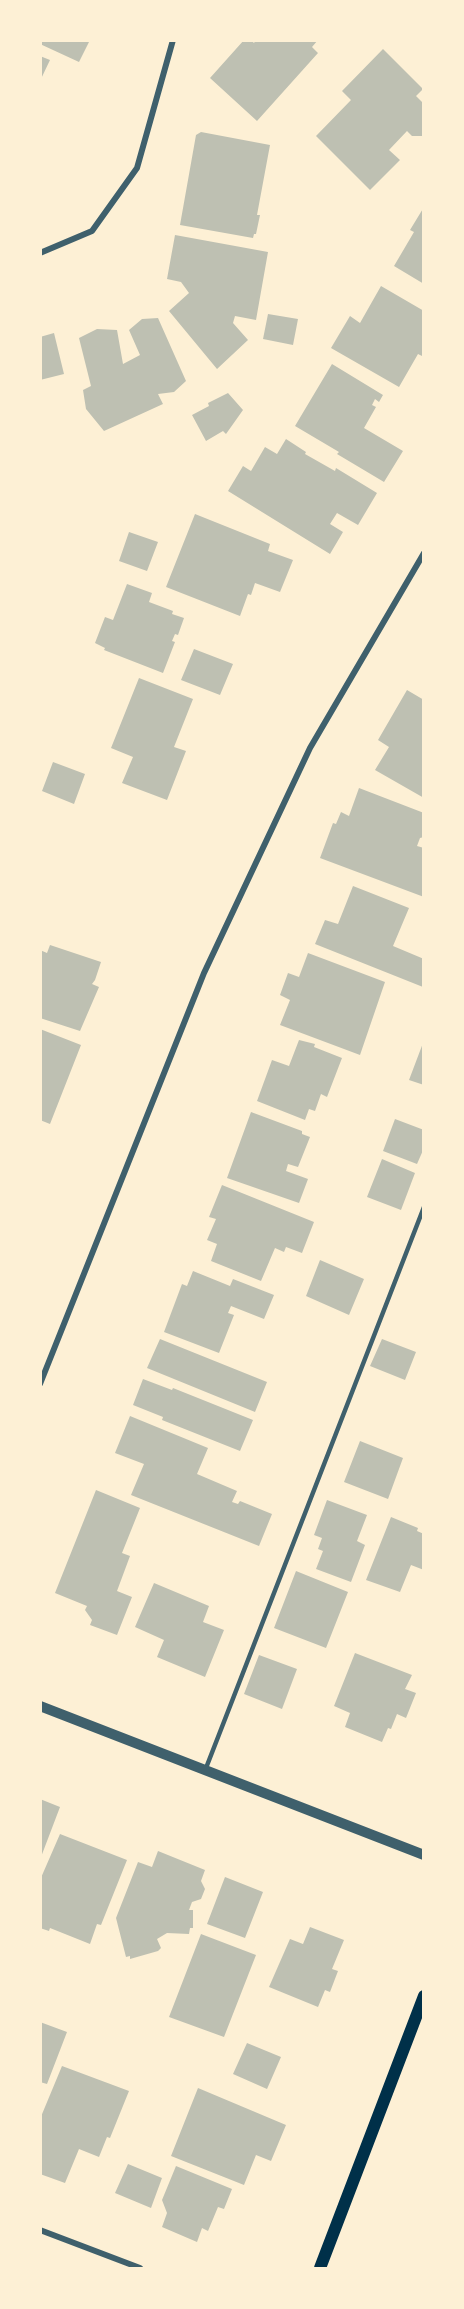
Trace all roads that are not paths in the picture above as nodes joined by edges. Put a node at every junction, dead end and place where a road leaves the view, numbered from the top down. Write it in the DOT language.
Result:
graph roads {
  1 [pos="173,40"];
  2 [pos="40,253"];
  3 [pos="423,553"];
  4 [pos="423,1207"];
  5 [pos="40,1384"];
  6 [pos="40,1706"];
  7 [pos="205,1771"];
  8 [pos="423,1855"];
  9 [pos="423,1996"];
  10 [pos="40,2230"];
  11 [pos="140,2268"];
  12 [pos="320,2268"];
  1 -- 2 [label="street"];
  3 -- 5 [label="street"];
  4 -- 7 [label="lane"];
  6 -- 7 [label="street"];
  7 -- 8 [label="street"];
  9 -- 12 [label="main road"];
  10 -- 11 [label="street"];
}
